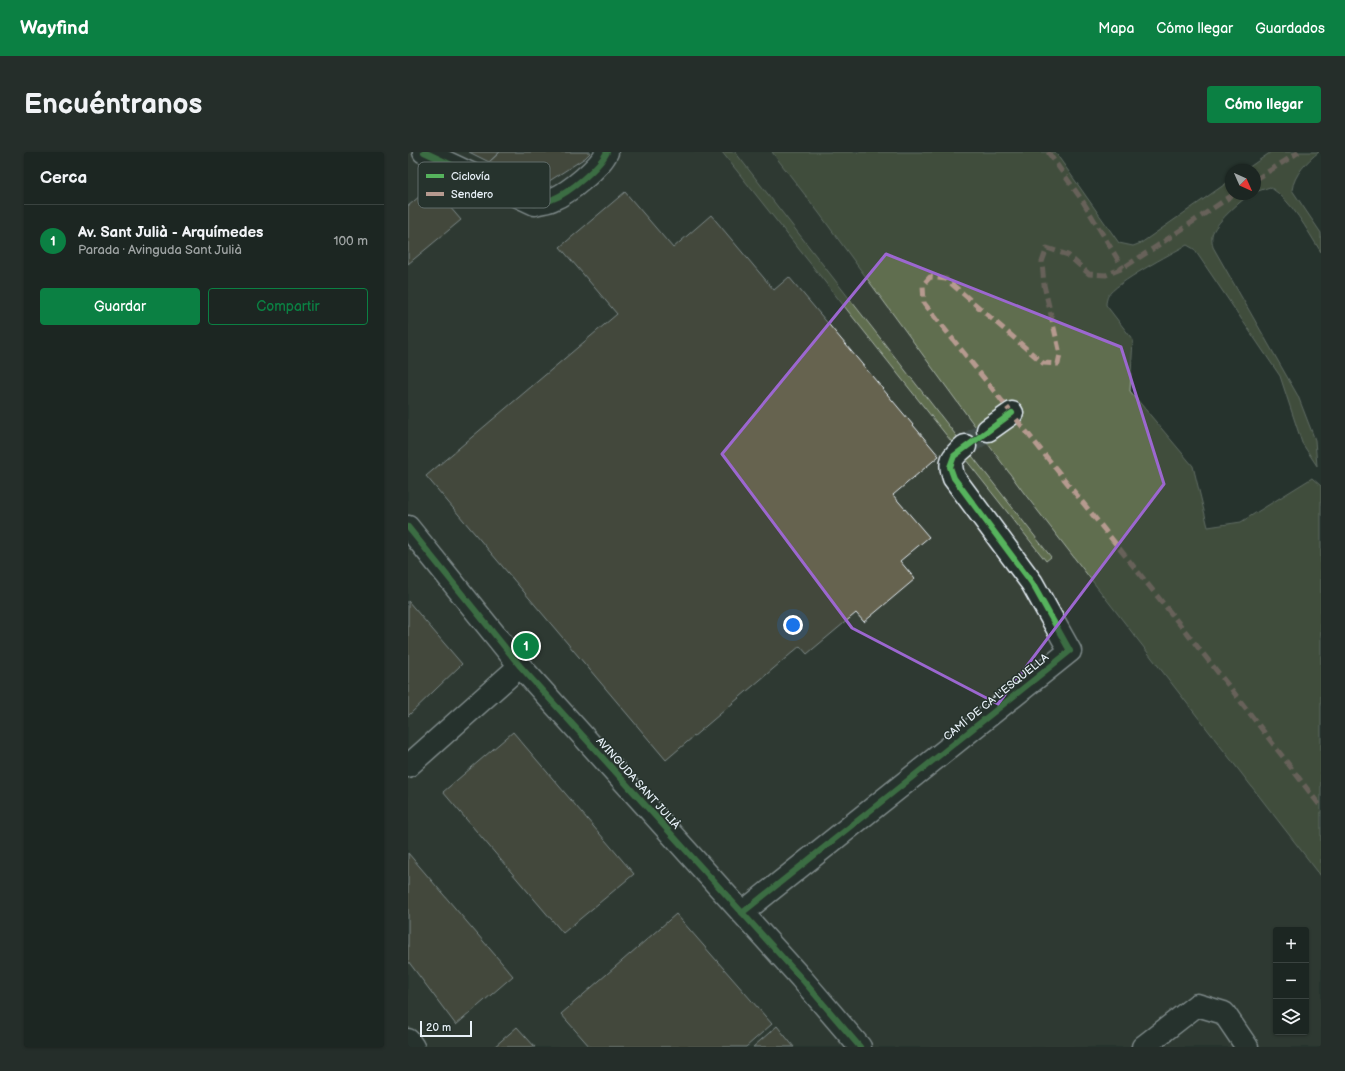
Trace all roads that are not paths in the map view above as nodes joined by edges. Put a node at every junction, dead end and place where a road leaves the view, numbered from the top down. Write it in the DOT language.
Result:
graph roads {
  1 [pos="424,152"];
  2 [pos="607,152"];
  3 [pos="445,162"];
  4 [pos="550,201"];
  5 [pos="1012,413"];
  6 [pos="988,430"];
  7 [pos="965,446"];
  8 [pos="408,527"];
  9 [pos="520,666"];
  10 [pos="408,766"];
  11 [pos="742,913"];
  12 [pos="408,1040"];
  13 [pos="413,1047"];
  14 [pos="860,1047"];
  15 [pos="1143,1047"];
  16 [pos="1247,1047"];
  1 -- 3 [label="street"];
  2 -- 4 [label="street"];
  5 -- 6 [label="street"];
  7 -- 11 [label="street, CAMÍ DE CA L'ESQUELLA"];
  8 -- 9 [label="street, AVINGUDA SANT JULIÀ"];
  9 -- 10 [label="street"];
  9 -- 11 [label="street, AVINGUDA SANT JULIÀ"];
  11 -- 14 [label="street, AVINGUDA SANT JULIÀ"];
  12 -- 13 [label="street"];
  15 -- 16 [label="street"];
}
